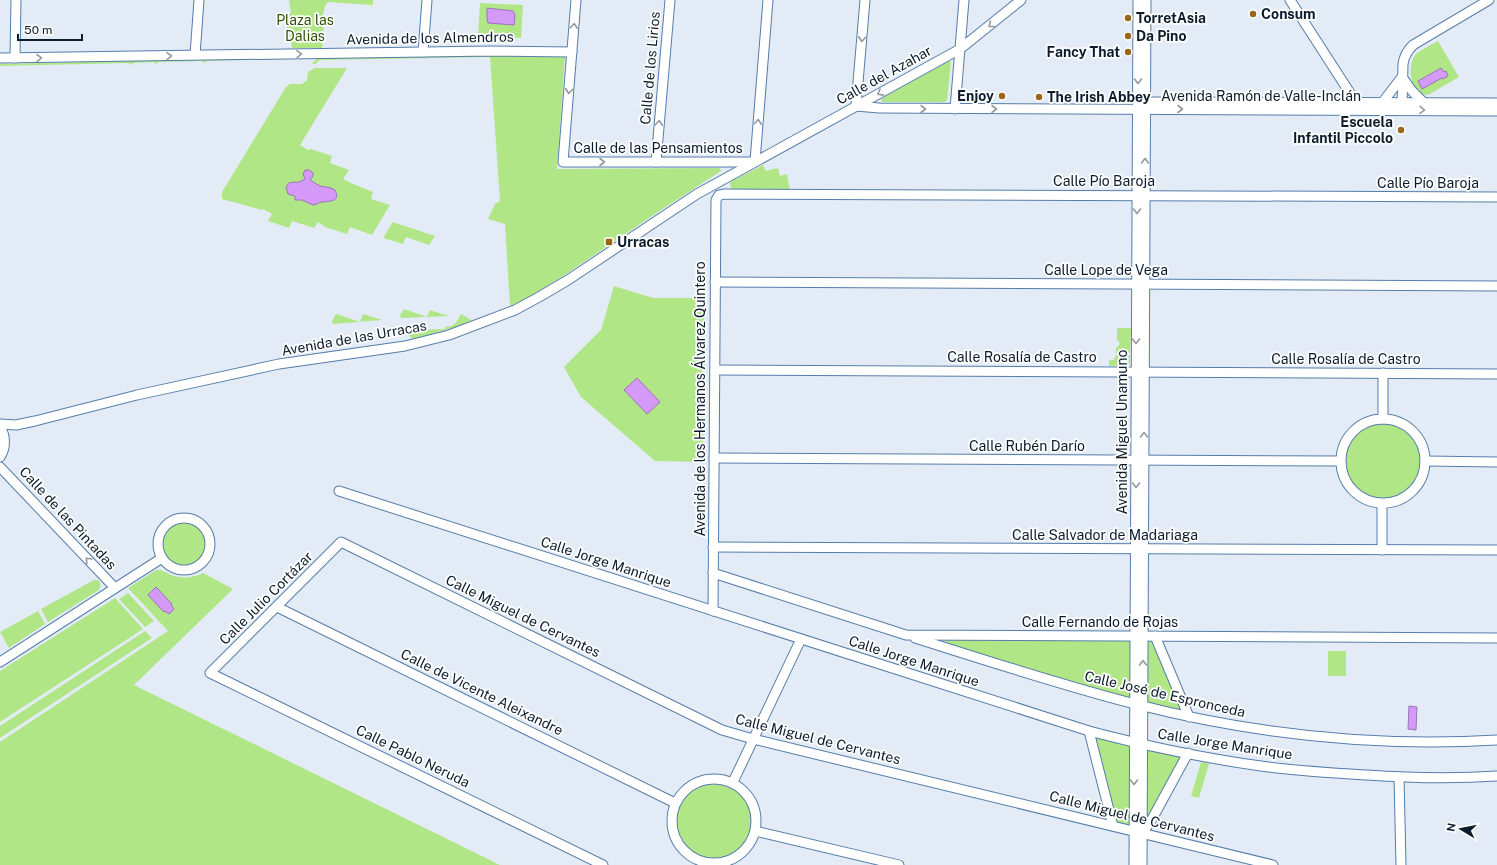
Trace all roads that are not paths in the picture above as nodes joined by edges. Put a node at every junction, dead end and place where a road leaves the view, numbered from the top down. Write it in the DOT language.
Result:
graph roads {
  1 [pos="16,0"];
  2 [pos="199,0"];
  3 [pos="427,0"];
  4 [pos="576,0"];
  5 [pos="670,0"];
  6 [pos="768,0"];
  7 [pos="865,0"];
  8 [pos="964,0"];
  9 [pos="1021,0"];
  10 [pos="1138,0"];
  11 [pos="1146,0"];
  12 [pos="1290,0"];
  13 [pos="1488,0"];
  14 [pos="960,49"];
  15 [pos="424,52"];
  16 [pos="572,52"];
  17 [pos="195,55"];
  18 [pos="0,58"];
  19 [pos="15,58"];
  20 [pos="1402,77"];
  21 [pos="1423,102"];
  22 [pos="1382,103"];
  23 [pos="1497,103"];
  24 [pos="856,106"];
  25 [pos="1358,106"];
  26 [pos="1402,106"];
  27 [pos="1143,107"];
  28 [pos="954,109"];
  29 [pos="1497,111"];
  30 [pos="656,162"];
  31 [pos="754,162"];
  32 [pos="722,179"];
  33 [pos="725,194"];
  34 [pos="1141,195"];
  35 [pos="1497,197"];
  36 [pos="715,282"];
  37 [pos="1141,284"];
  38 [pos="1497,286"];
  39 [pos="715,370"];
  40 [pos="1140,372"];
  41 [pos="1383,373"];
  42 [pos="1497,374"];
  43 [pos="1383,419"];
  44 [pos="1,428"];
  45 [pos="0,457"];
  46 [pos="714,458"];
  47 [pos="1140,460"];
  48 [pos="1425,461"];
  49 [pos="1340,462"];
  50 [pos="1497,462"];
  51 [pos="0,467"];
  52 [pos="339,490"];
  53 [pos="1382,504"];
  54 [pos="341,542"];
  55 [pos="713,547"];
  56 [pos="1139,549"];
  57 [pos="1382,550"];
  58 [pos="1497,550"];
  59 [pos="158,560"];
  60 [pos="713,573"];
  61 [pos="115,588"];
  62 [pos="277,606"];
  63 [pos="713,611"];
  64 [pos="906,635"];
  65 [pos="1139,636"];
  66 [pos="1155,636"];
  67 [pos="1497,638"];
  68 [pos="801,639"];
  69 [pos="0,662"];
  70 [pos="210,673"];
  71 [pos="1139,705"];
  72 [pos="1189,716"];
  73 [pos="1089,731"];
  74 [pos="753,739"];
  75 [pos="1497,740"];
  76 [pos="1138,744"];
  77 [pos="1188,753"];
  78 [pos="1497,776"];
  79 [pos="1399,777"];
  80 [pos="732,782"];
  81 [pos="675,803"];
  82 [pos="1113,826"];
  83 [pos="755,831"];
  84 [pos="1138,832"];
  85 [pos="694,862"];
  86 [pos="603,865"];
  87 [pos="899,865"];
  88 [pos="1134,865"];
  89 [pos="1142,865"];
  90 [pos="1273,865"];
  91 [pos="1401,865"];
  1 -- 19 [label="street"];
  2 -- 17 [label="street"];
  3 -- 15 [label="street"];
  16 -- 4 [label="street, one-way"];
  30 -- 5 [label="street, Calle de los Lirios, one-way"];
  31 -- 6 [label="street, one-way"];
  7 -- 24 [label="street, one-way"];
  8 -- 14 [label="street"];
  9 -- 14 [label="street, Calle del Azahar, one-way"];
  10 -- 27 [label="street, Avenida Miguel Unamuno, one-way"];
  11 -- 27 [label="street"];
  12 -- 25 [label="street"];
  13 -- 20 [label="street"];
  14 -- 24 [label="street, Calle del Azahar, one-way"];
  14 -- 28 [label="street"];
  15 -- 16 [label="street, Avenida de los Almendros"];
  17 -- 15 [label="street, Avenida de los Almendros, one-way"];
  16 -- 30 [label="street, Calle de las Pensamientos, one-way"];
  19 -- 17 [label="street, Avenida de los Almendros, one-way"];
  18 -- 19 [label="street, Avenida de los Almendros"];
  20 -- 21 [label="street"];
  20 -- 22 [label="street"];
  20 -- 26 [label="street"];
  21 -- 23 [label="street, Avenida Ramón de Valle-Inclán"];
  21 -- 26 [label="street, Avenida Ramón de Valle-Inclán"];
  22 -- 25 [label="street, Avenida Ramón de Valle-Inclán"];
  22 -- 26 [label="street, Avenida Ramón de Valle-Inclán"];
  24 -- 28 [label="street, Avenida Ramón de Valle-Inclán, one-way"];
  24 -- 31 [label="street, Calle del Azahar"];
  25 -- 26 [label="street, Avenida Ramón de Valle-Inclán"];
  25 -- 27 [label="street, Avenida Ramón de Valle-Inclán"];
  26 -- 29 [label="street, Avenida Ramón de Valle-Inclán, one-way"];
  28 -- 27 [label="street, Avenida Ramón de Valle-Inclán, one-way"];
  27 -- 34 [label="street, Avenida Miguel Unamuno"];
  30 -- 31 [label="street, Calle de las Pensamientos"];
  31 -- 32 [label="street, Avenida de las Urracas"];
  32 -- 33 [label="street"];
  32 -- 44 [label="street, Avenida de las Urracas"];
  33 -- 34 [label="street, Calle Pío Baroja"];
  33 -- 36 [label="street, Avenida de los Hermanos Álvarez Quintero"];
  34 -- 35 [label="street, Calle Pío Baroja"];
  34 -- 37 [label="street, Avenida Miguel Unamuno"];
  36 -- 37 [label="street, Calle Lope de Vega"];
  36 -- 39 [label="street, Avenida de los Hermanos Álvarez Quintero"];
  37 -- 38 [label="street, Calle Lope de Vega"];
  37 -- 40 [label="street, Avenida Miguel Unamuno"];
  39 -- 40 [label="street, Calle Rosalía de Castro"];
  39 -- 46 [label="street, Avenida de los Hermanos Álvarez Quintero"];
  40 -- 41 [label="street, Calle Rosalía de Castro"];
  40 -- 47 [label="street, Avenida Miguel Unamuno"];
  41 -- 42 [label="street, Calle Rosalía de Castro"];
  41 -- 43 [label="street"];
  43 -- 48 [label="street"];
  43 -- 49 [label="street"];
  44 -- 45 [label="street"];
  46 -- 47 [label="street, Calle Rubén Darío"];
  46 -- 55 [label="street, Avenida de los Hermanos Álvarez Quintero"];
  47 -- 49 [label="street, Calle Rubén Darío"];
  47 -- 56 [label="street, Avenida Miguel Unamuno"];
  48 -- 50 [label="street"];
  48 -- 53 [label="street"];
  49 -- 53 [label="street"];
  61 -- 51 [label="street, Calle de las Pintadas, one-way"];
  52 -- 63 [label="street, Calle Jorge Manrique"];
  53 -- 57 [label="street"];
  54 -- 62 [label="street, Calle Julio Cortázar"];
  54 -- 74 [label="street, Calle Miguel de Cervantes"];
  55 -- 56 [label="street, Calle Salvador de Madariaga"];
  55 -- 60 [label="street, Avenida de los Hermanos Álvarez Quintero"];
  56 -- 57 [label="street, Calle Salvador de Madariaga"];
  56 -- 65 [label="street, Avenida Miguel Unamuno"];
  57 -- 58 [label="street, Calle Salvador de Madariaga"];
  59 -- 59 [label="street"];
  59 -- 61 [label="street"];
  60 -- 63 [label="street, Avenida de los Hermanos Álvarez Quintero"];
  60 -- 64 [label="street, Calle Fernando de Rojas"];
  61 -- 69 [label="street"];
  62 -- 70 [label="street, Calle Julio Cortázar"];
  62 -- 81 [label="street, Calle de Vicente Aleixandre"];
  63 -- 68 [label="street, Calle Jorge Manrique"];
  64 -- 65 [label="street, Calle Fernando de Rojas"];
  64 -- 71 [label="street, Calle José de Espronceda"];
  65 -- 66 [label="street, Calle Fernando de Rojas"];
  65 -- 71 [label="street, Avenida Miguel Unamuno"];
  66 -- 67 [label="street, Calle Fernando de Rojas"];
  66 -- 72 [label="street"];
  68 -- 73 [label="street, Calle Jorge Manrique"];
  68 -- 74 [label="street"];
  70 -- 86 [label="street, Calle Pablo Neruda"];
  71 -- 72 [label="street, Calle José de Espronceda"];
  71 -- 76 [label="street, Avenida Miguel Unamuno"];
  72 -- 75 [label="street, Calle José de Espronceda"];
  73 -- 76 [label="street, Calle Jorge Manrique"];
  73 -- 82 [label="street"];
  74 -- 80 [label="street"];
  74 -- 82 [label="street, Calle Miguel de Cervantes"];
  76 -- 77 [label="street, Calle Jorge Manrique"];
  76 -- 84 [label="street, Avenida Miguel Unamuno"];
  77 -- 79 [label="street, Calle Jorge Manrique"];
  77 -- 84 [label="street"];
  78 -- 79 [label="street, Calle Jorge Manrique"];
  79 -- 91 [label="street"];
  80 -- 81 [label="street"];
  80 -- 83 [label="street"];
  81 -- 85 [label="street"];
  82 -- 84 [label="street, Calle Miguel de Cervantes"];
  83 -- 85 [label="street"];
  83 -- 87 [label="street"];
  84 -- 88 [label="street, Avenida Miguel Unamuno"];
  84 -- 89 [label="street, Avenida Miguel Unamuno"];
  84 -- 90 [label="street, Calle Miguel de Cervantes"];
}
